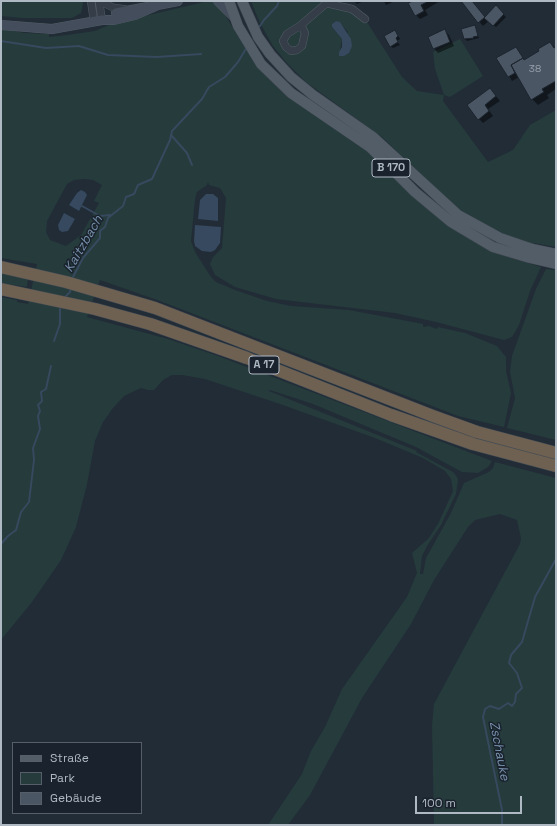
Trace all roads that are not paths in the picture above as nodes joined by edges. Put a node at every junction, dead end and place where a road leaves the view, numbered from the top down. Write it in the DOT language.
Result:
graph roads {
  1 [pos="91,1"];
  2 [pos="100,1"];
  3 [pos="178,1"];
  4 [pos="218,1"];
  5 [pos="229,1"];
  6 [pos="242,1"];
  7 [pos="328,2"];
  8 [pos="156,6"];
  9 [pos="134,9"];
  10 [pos="365,19"];
  11 [pos="98,21"];
  12 [pos="237,23"];
  13 [pos="1,25"];
  14 [pos="301,25"];
  15 [pos="531,254"];
  16 [pos="556,254"];
  17 [pos="556,264"];
  18 [pos="1,267"];
  19 [pos="1,289"];
  20 [pos="556,453"];
  21 [pos="556,466"];
  1 -- 11 [label="street"];
  2 -- 9 [label="street"];
  2 -- 11 [label="street"];
  3 -- 8 [label="main road"];
  4 -- 12 [label="main road"];
  5 -- 12 [label="main road, B 170"];
  6 -- 15 [label="main road, B 170"];
  7 -- 10 [label="street"];
  7 -- 14 [label="street"];
  8 -- 9 [label="main road"];
  8 -- 11 [label="main road"];
  9 -- 11 [label="main road"];
  11 -- 13 [label="main road"];
  12 -- 15 [label="main road, B 170"];
  15 -- 16 [label="main road, B 170"];
  15 -- 17 [label="main road, B 170"];
  18 -- 20 [label="highway, A 17"];
  19 -- 21 [label="highway, A 17"];
}
